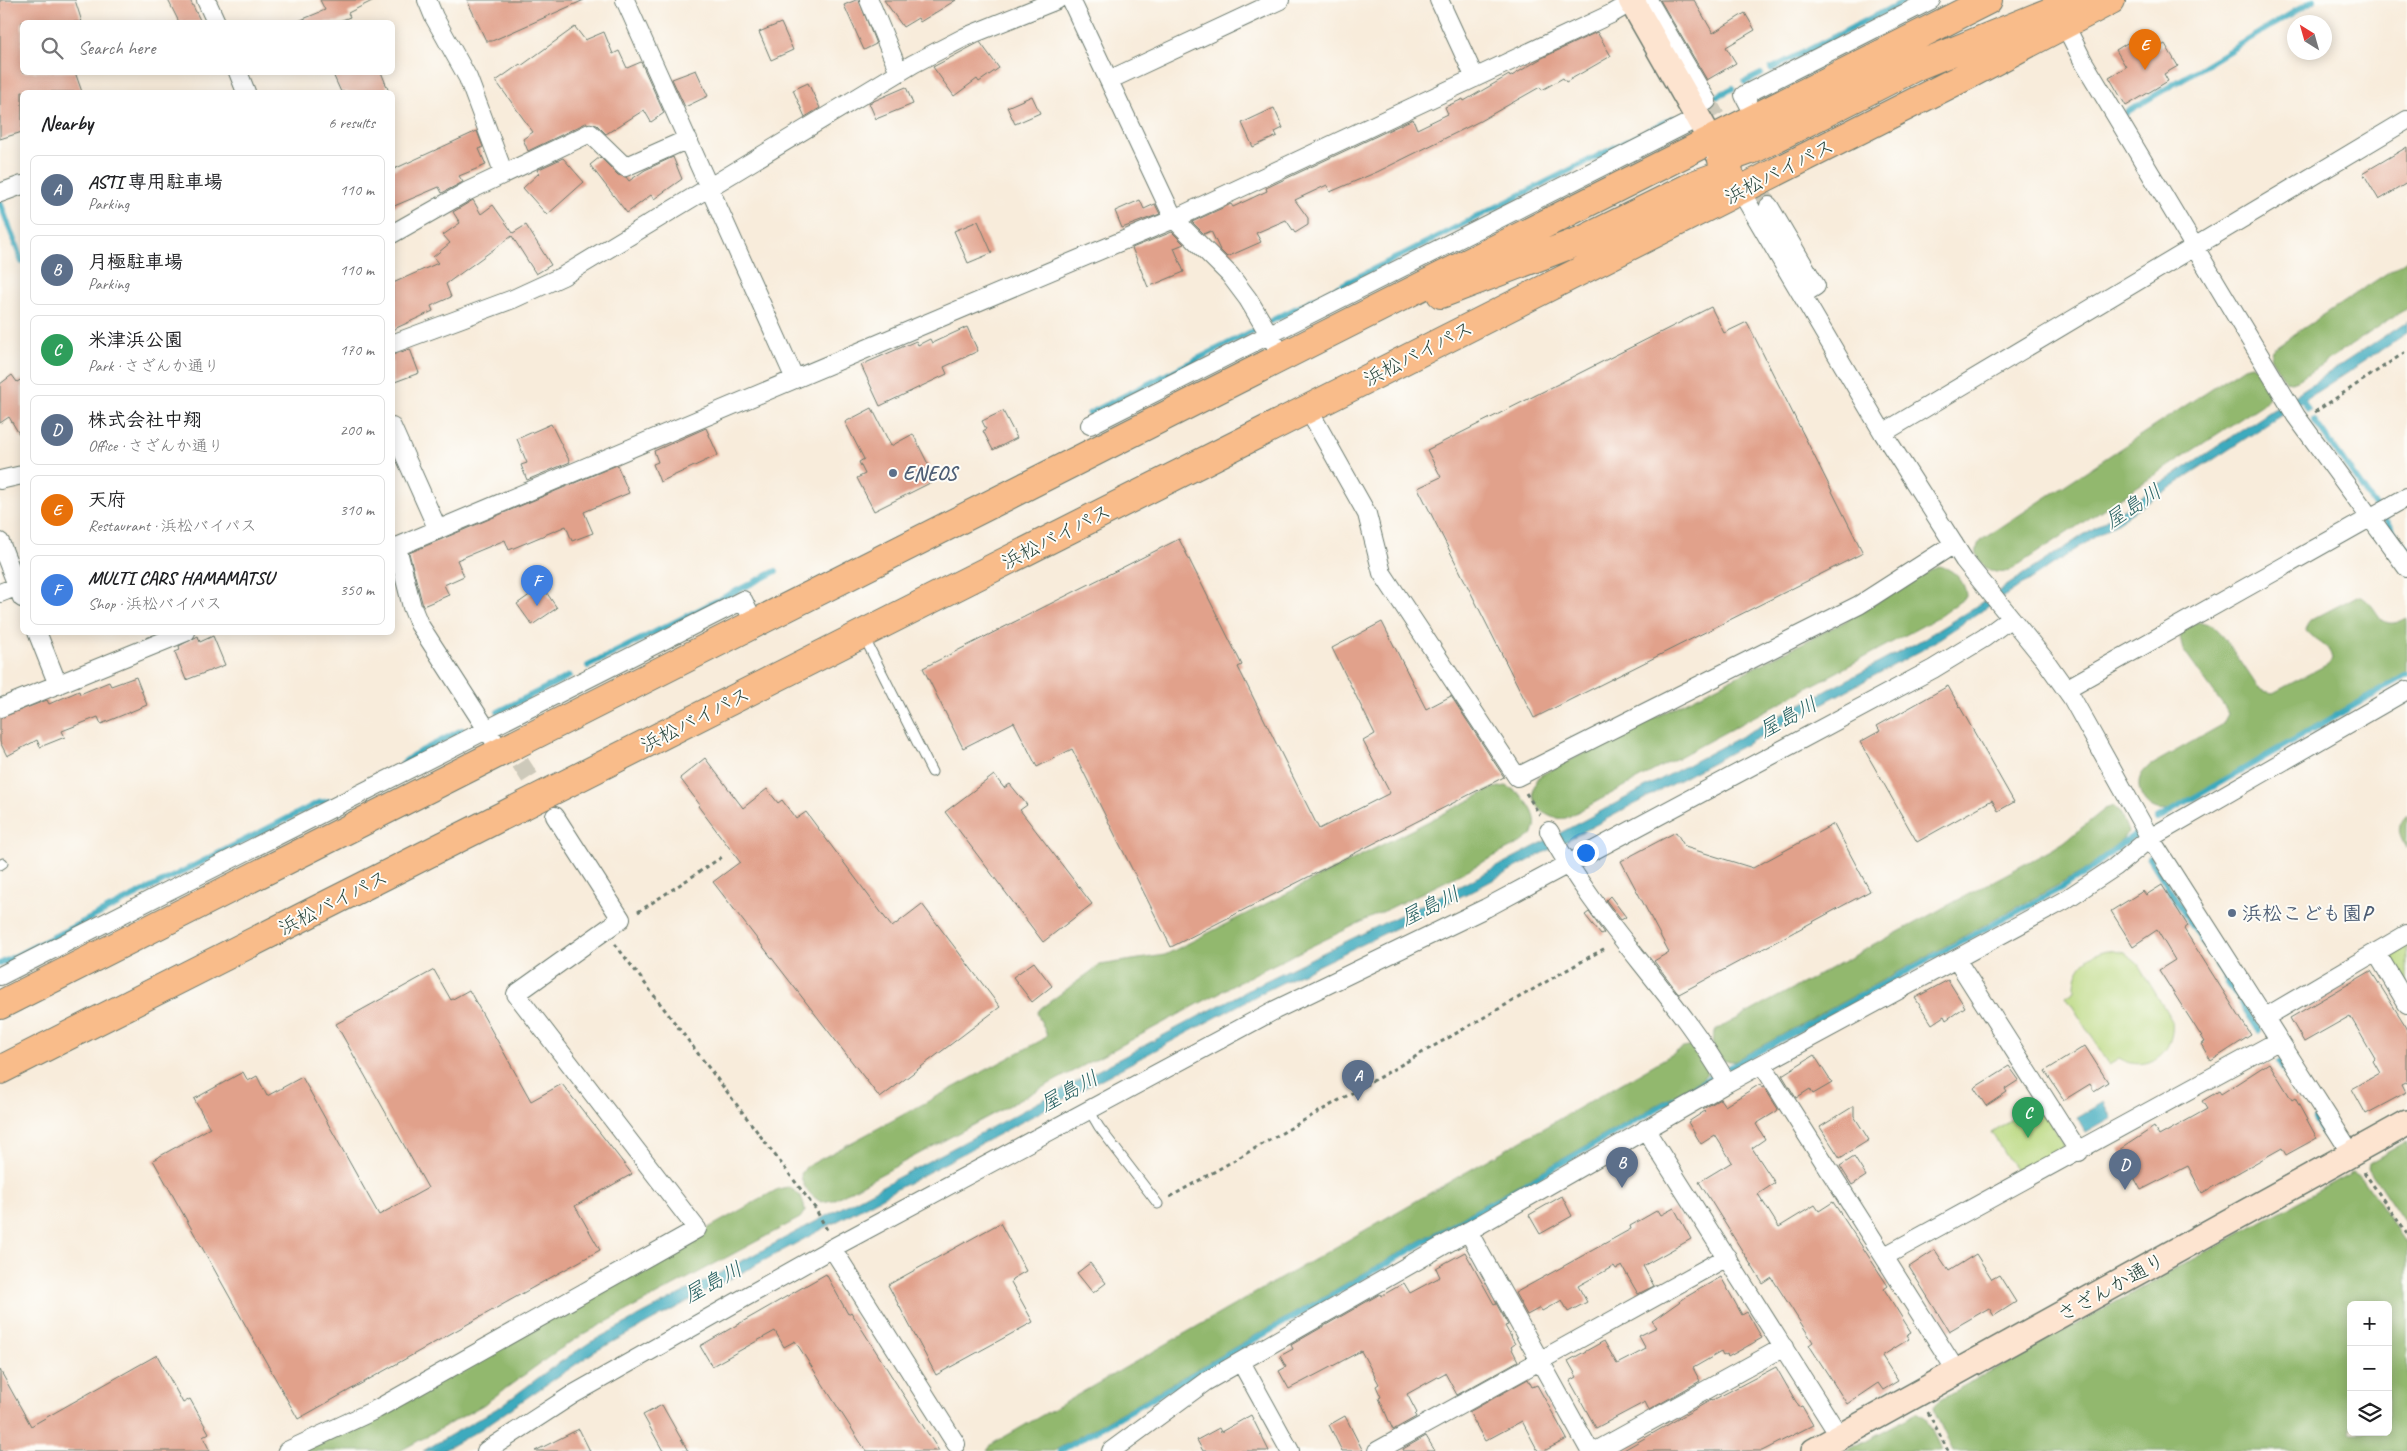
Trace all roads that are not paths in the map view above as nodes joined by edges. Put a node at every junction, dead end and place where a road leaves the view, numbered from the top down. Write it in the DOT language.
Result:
graph roads {
  1 [pos="206,0"];
  2 [pos="427,0"];
  3 [pos="625,0"];
  4 [pos="869,0"];
  5 [pos="1058,0"];
  6 [pos="1071,0"];
  7 [pos="1280,0"];
  8 [pos="1439,0"];
  9 [pos="1931,0"];
  10 [pos="1988,0"];
  11 [pos="2080,0"];
  12 [pos="2111,0"];
  13 [pos="1636,1"];
  14 [pos="215,20"];
  15 [pos="2064,25"];
  16 [pos="899,72"];
  17 [pos="239,75"];
  18 [pos="1475,78"];
  19 [pos="1109,80"];
  20 [pos="245,90"];
  21 [pos="1756,118"];
  22 [pos="2407,120"];
  23 [pos="688,139"];
  24 [pos="1718,147"];
  25 [pos="504,174"];
  26 [pos="20,186"];
  27 [pos="710,188"];
  28 [pos="0,192"];
  29 [pos="1769,206"];
  30 [pos="1174,219"];
  31 [pos="395,232"];
  32 [pos="2195,247"];
  33 [pos="1802,295"];
  34 [pos="1336,330"];
  35 [pos="1270,334"];
  36 [pos="395,343"];
  37 [pos="1282,358"];
  38 [pos="795,379"];
  39 [pos="1308,409"];
  40 [pos="1090,425"];
  41 [pos="395,434"];
  42 [pos="1883,434"];
  43 [pos="20,475"];
  44 [pos="0,480"];
  45 [pos="2407,497"];
  46 [pos="2370,518"];
  47 [pos="438,530"];
  48 [pos="0,542"];
  49 [pos="1954,544"];
  50 [pos="395,548"];
  51 [pos="2407,568"];
  52 [pos="20,592"];
  53 [pos="0,593"];
  54 [pos="2007,614"];
  55 [pos="862,634"];
  56 [pos="38,635"];
  57 [pos="179,635"];
  58 [pos="58,685"];
  59 [pos="2066,689"];
  60 [pos="2407,690"];
  61 [pos="0,708"];
  62 [pos="493,733"];
  63 [pos="932,772"];
  64 [pos="544,808"];
  65 [pos="1549,831"];
  66 [pos="2150,838"];
  67 [pos="1564,860"];
  68 [pos="613,925"];
  69 [pos="2407,934"];
  70 [pos="2376,952"];
  71 [pos="1956,959"];
  72 [pos="0,976"];
  73 [pos="169,984"];
  74 [pos="0,1004"];
  75 [pos="2407,1004"];
  76 [pos="2264,1018"];
  77 [pos="2278,1041"];
  78 [pos="0,1054"];
  79 [pos="1762,1064"];
  80 [pos="0,1070"];
  81 [pos="1727,1083"];
  82 [pos="1090,1110"];
  83 [pos="2407,1123"];
  84 [pos="1645,1129"];
  85 [pos="2079,1152"];
  86 [pos="2351,1153"];
  87 [pos="1158,1204"];
  88 [pos="1468,1231"];
  89 [pos="831,1241"];
  90 [pos="1885,1256"];
  91 [pos="1726,1257"];
  92 [pos="1784,1347"];
  93 [pos="1540,1361"];
  94 [pos="1241,1362"];
  95 [pos="1957,1372"];
  96 [pos="1840,1437"];
  97 [pos="956,1444"];
  98 [pos="287,1451"];
  99 [pos="486,1451"];
  100 [pos="1111,1451"];
  101 [pos="1290,1451"];
  102 [pos="1377,1451"];
  103 [pos="1590,1451"];
  104 [pos="1596,1451"];
  105 [pos="1814,1451"];
  1 -- 14 [label="street"];
  2 -- 25 [label="street"];
  3 -- 23 [label="street"];
  4 -- 16 [label="street"];
  5 -- 16 [label="street"];
  6 -- 19 [label="street"];
  7 -- 19 [label="street"];
  8 -- 18 [label="street"];
  9 -- 21 [label="street"];
  10 -- 21 [label="highway, 浜松バイパス"];
  11 -- 24 [label="highway"];
  12 -- 15 [label="highway, 浜松バイパス"];
  13 -- 18 [label="street"];
  13 -- 24 [label="street"];
  15 -- 24 [label="highway, 浜松バイパス"];
  15 -- 32 [label="street"];
  16 -- 27 [label="street"];
  17 -- 20 [label="street"];
  18 -- 30 [label="street"];
  19 -- 30 [label="street"];
  21 -- 24 [label="highway, 浜松バイパス"];
  22 -- 32 [label="street"];
  23 -- 25 [label="street"];
  23 -- 27 [label="street"];
  24 -- 33 [label="street"];
  24 -- 34 [label="highway, 浜松バイパス"];
  24 -- 34 [label="highway"];
  24 -- 35 [label="street"];
  24 -- 39 [label="highway, 浜松バイパス"];
  25 -- 31 [label="street"];
  26 -- 28 [label="street"];
  27 -- 36 [label="street"];
  27 -- 38 [label="street"];
  29 -- 33 [label="street"];
  30 -- 35 [label="street"];
  30 -- 38 [label="street"];
  32 -- 42 [label="street"];
  32 -- 46 [label="street"];
  33 -- 42 [label="street"];
  34 -- 37 [label="highway, 浜松バイパス"];
  35 -- 37 [label="street"];
  35 -- 40 [label="street"];
  37 -- 62 [label="highway, 浜松バイパス"];
  38 -- 47 [label="street"];
  39 -- 49 [label="street"];
  39 -- 55 [label="highway, 浜松バイパス"];
  41 -- 47 [label="street"];
  42 -- 49 [label="street"];
  43 -- 44 [label="street"];
  45 -- 46 [label="street"];
  46 -- 51 [label="street"];
  46 -- 59 [label="street"];
  47 -- 50 [label="street"];
  48 -- 52 [label="street"];
  49 -- 54 [label="street"];
  50 -- 62 [label="street"];
  52 -- 53 [label="street"];
  54 -- 59 [label="street"];
  54 -- 67 [label="street"];
  55 -- 63 [label="lane"];
  55 -- 64 [label="highway, 浜松バイパス"];
  56 -- 58 [label="street"];
  57 -- 58 [label="street"];
  58 -- 61 [label="street"];
  59 -- 66 [label="street"];
  60 -- 66 [label="street"];
  62 -- 72 [label="street"];
  62 -- 74 [label="highway, 浜松バイパス"];
  64 -- 68 [label="street"];
  64 -- 68 [label="street"];
  64 -- 73 [label="highway, 浜松バイパス"];
  65 -- 67 [label="street"];
  66 -- 71 [label="street"];
  66 -- 76 [label="street"];
  67 -- 81 [label="street"];
  67 -- 82 [label="street"];
  68 -- 98 [label="street"];
  69 -- 70 [label="street"];
  70 -- 75 [label="street"];
  70 -- 76 [label="street"];
  71 -- 79 [label="street"];
  71 -- 85 [label="street"];
  73 -- 78 [label="highway"];
  73 -- 80 [label="highway, 浜松バイパス"];
  76 -- 77 [label="street"];
  77 -- 85 [label="street"];
  77 -- 86 [label="street"];
  79 -- 81 [label="street"];
  79 -- 90 [label="street"];
  81 -- 84 [label="street"];
  82 -- 87 [label="lane"];
  82 -- 89 [label="street"];
  83 -- 86 [label="street, さざんか通り"];
  84 -- 88 [label="street"];
  84 -- 91 [label="street"];
  85 -- 90 [label="street"];
  86 -- 95 [label="street, さざんか通り"];
  88 -- 93 [label="street"];
  88 -- 94 [label="street"];
  89 -- 97 [label="street"];
  89 -- 99 [label="street"];
  90 -- 95 [label="street"];
  91 -- 92 [label="street"];
  91 -- 93 [label="street"];
  92 -- 96 [label="street"];
  92 -- 104 [label="street"];
  93 -- 102 [label="street"];
  93 -- 103 [label="street"];
  94 -- 100 [label="street"];
  94 -- 101 [label="street"];
  95 -- 96 [label="street, さざんか通り"];
  96 -- 105 [label="street, さざんか通り"];
}
